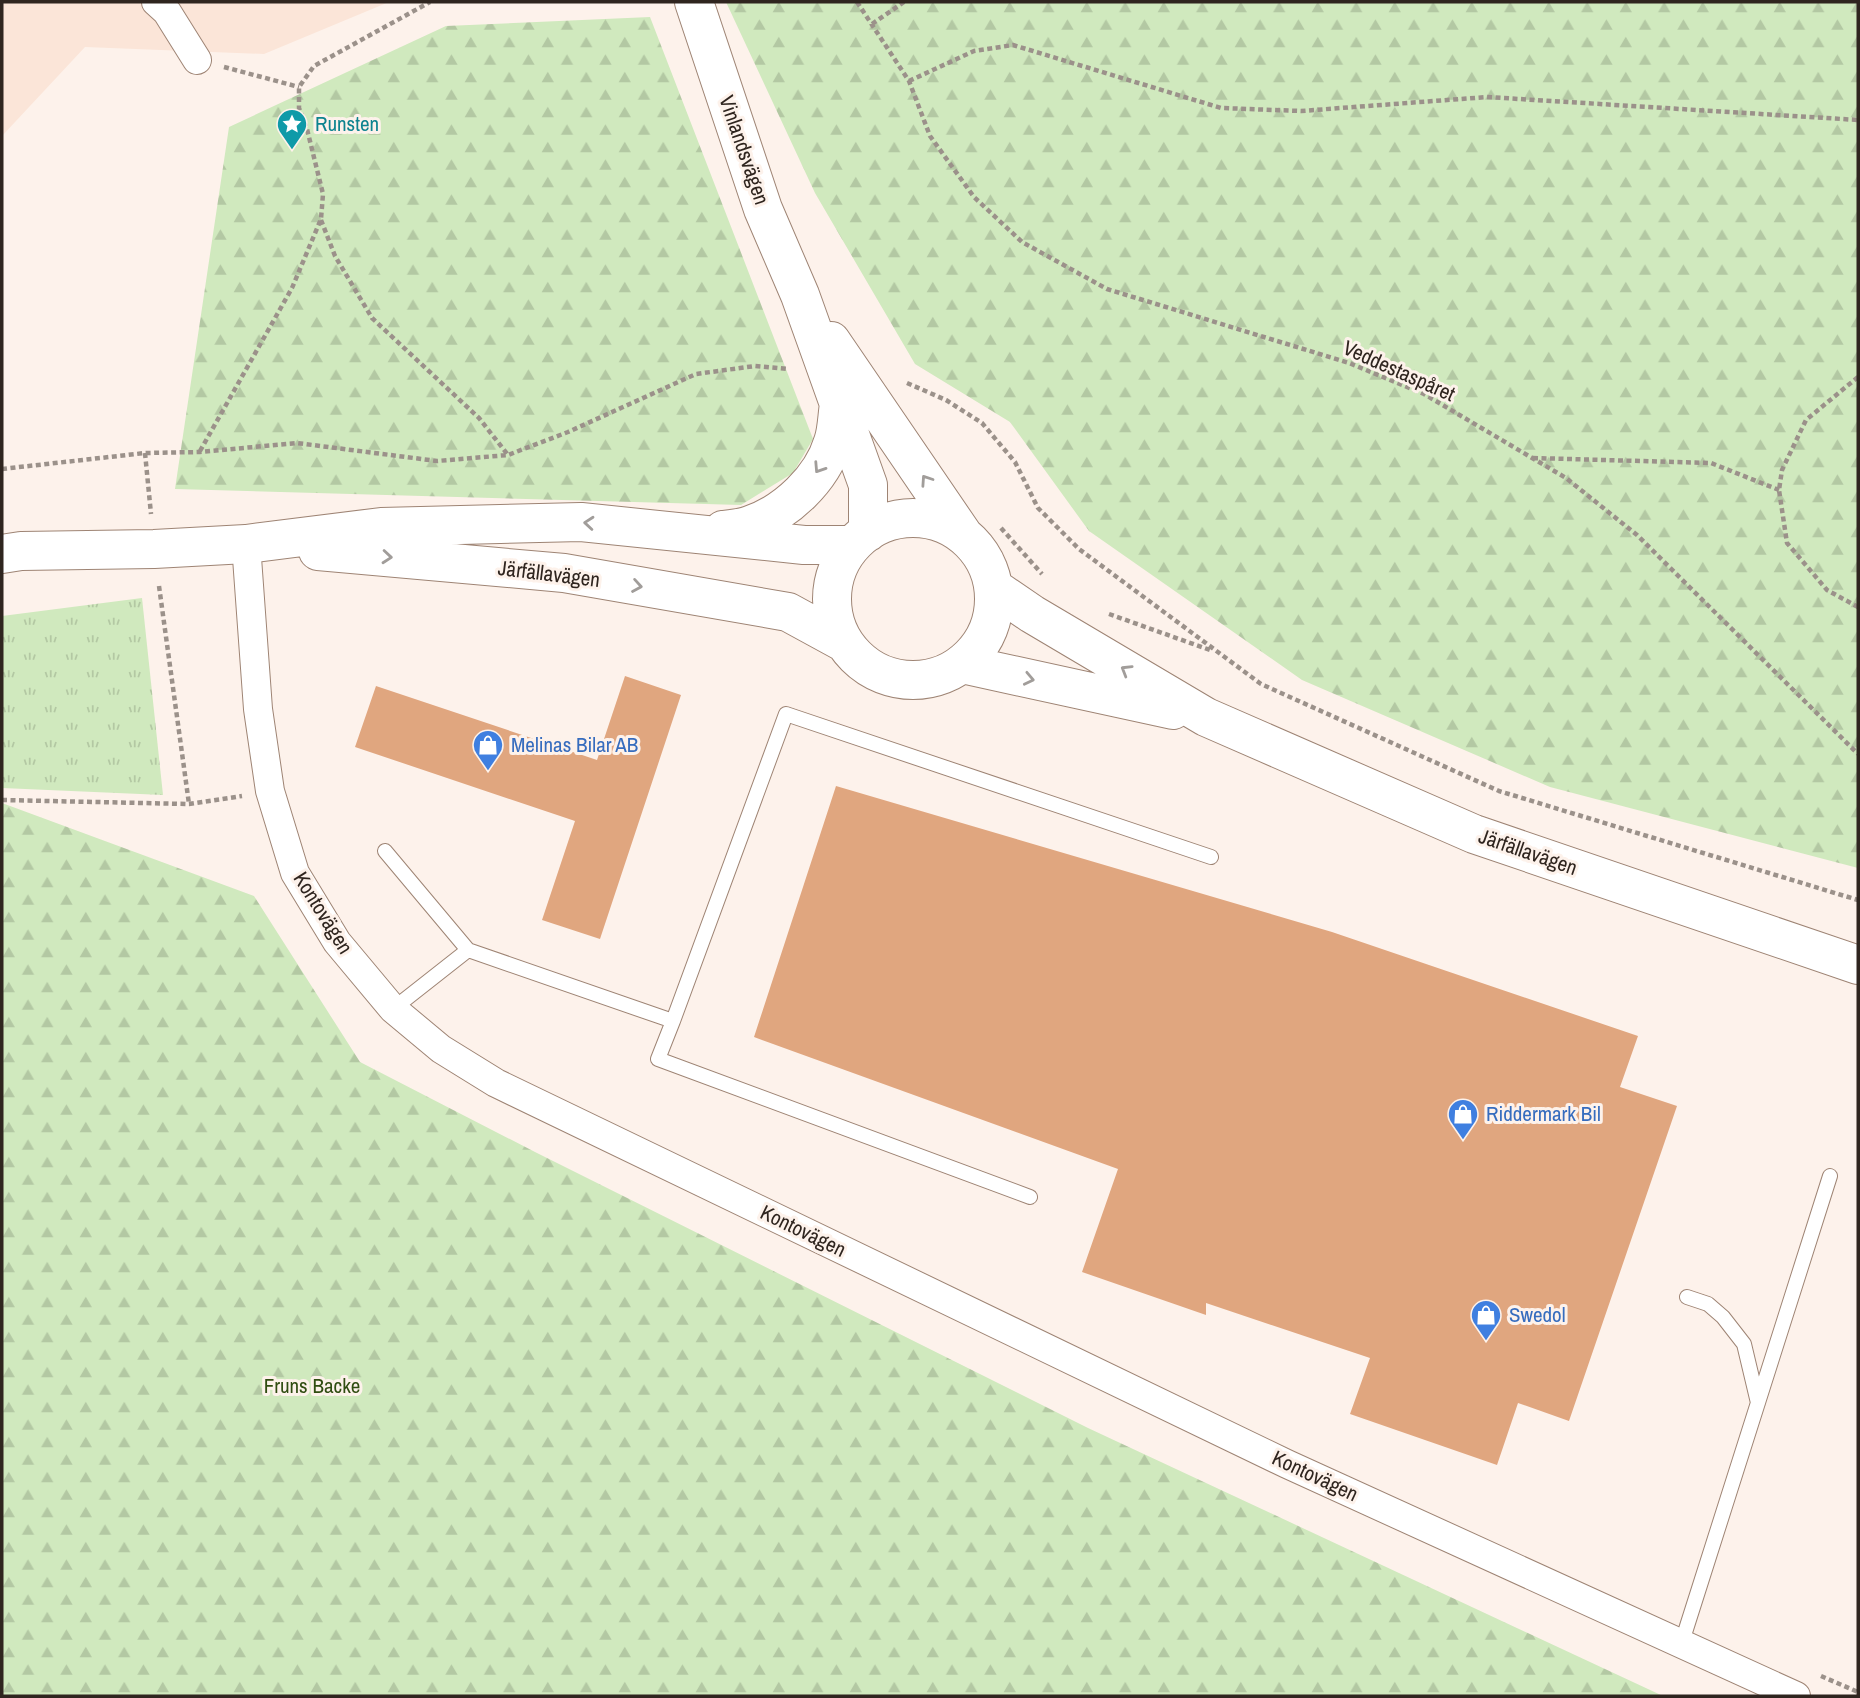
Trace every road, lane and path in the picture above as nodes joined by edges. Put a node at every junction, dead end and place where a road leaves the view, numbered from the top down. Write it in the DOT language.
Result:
graph roads {
  1 [pos="156,2"];
  2 [pos="430,2"];
  3 [pos="694,2"];
  4 [pos="858,2"];
  5 [pos="904,2"];
  6 [pos="872,24"];
  7 [pos="197,60"];
  8 [pos="909,81"];
  9 [pos="299,87"];
  10 [pos="1858,120"];
  11 [pos="321,219"];
  12 [pos="800,295"];
  13 [pos="791,369"];
  14 [pos="1858,377"];
  15 [pos="906,383"];
  16 [pos="839,404"];
  17 [pos="200,452"];
  18 [pos="145,453"];
  19 [pos="508,454"];
  20 [pos="1532,458"];
  21 [pos="2,469"];
  22 [pos="1779,489"];
  23 [pos="981,530"];
  24 [pos="699,534"];
  25 [pos="860,538"];
  26 [pos="246,544"];
  27 [pos="154,549"];
  28 [pos="2,554"];
  29 [pos="1051,580"];
  30 [pos="994,588"];
  31 [pos="1858,607"];
  32 [pos="1104,613"];
  33 [pos="844,642"];
  34 [pos="1215,651"];
  35 [pos="962,664"];
  36 [pos="1206,718"];
  37 [pos="1858,754"];
  38 [pos="242,796"];
  39 [pos="2,800"];
  40 [pos="188,804"];
  41 [pos="384,851"];
  42 [pos="1211,857"];
  43 [pos="1858,900"];
  44 [pos="468,950"];
  45 [pos="1858,965"];
  46 [pos="393,1009"];
  47 [pos="673,1021"];
  48 [pos="1830,1176"];
  49 [pos="1030,1197"];
  50 [pos="1687,1297"];
  51 [pos="1758,1404"];
  52 [pos="1681,1645"];
  53 [pos="1817,1674"];
  54 [pos="1858,1692"];
  55 [pos="1796,1696"];
  1 -- 7 [label="street"];
  2 -- 9 [label="path"];
  3 -- 12 [label="street, Vinlandsvägen"];
  4 -- 6 [label="path, Veddestaspåret"];
  5 -- 6 [label="path"];
  6 -- 8 [label="path, Veddestaspåret"];
  7 -- 9 [label="path"];
  8 -- 10 [label="path"];
  8 -- 20 [label="path, Veddestaspåret"];
  9 -- 11 [label="path"];
  11 -- 17 [label="path"];
  11 -- 19 [label="path"];
  12 -- 16 [label="street, Vinlandsvägen"];
  23 -- 12 [label="street, Vinlandsvägen, one-way"];
  13 -- 19 [label="path"];
  14 -- 22 [label="path"];
  15 -- 34 [label="path"];
  16 -- 24 [label="street, one-way"];
  16 -- 25 [label="street, Vinlandsvägen"];
  17 -- 18 [label="path"];
  17 -- 19 [label="path"];
  18 -- 21 [label="path"];
  18 -- 27 [label="path"];
  20 -- 22 [label="path"];
  20 -- 37 [label="path, Veddestaspåret"];
  22 -- 31 [label="path"];
  23 -- 25 [label="street"];
  23 -- 29 [label="path"];
  23 -- 30 [label="street"];
  24 -- 25 [label="street, Järfällavägen"];
  24 -- 26 [label="street, Järfällavägen, one-way"];
  25 -- 33 [label="street"];
  26 -- 27 [label="street, Järfällavägen"];
  26 -- 33 [label="street, Järfällavägen, one-way"];
  26 -- 46 [label="street, Kontovägen"];
  27 -- 28 [label="street, Järfällavägen"];
  27 -- 40 [label="path"];
  30 -- 35 [label="street"];
  36 -- 30 [label="street, Järfällavägen, one-way"];
  32 -- 34 [label="path"];
  33 -- 35 [label="street"];
  34 -- 43 [label="path"];
  35 -- 36 [label="street, Järfällavägen, one-way"];
  36 -- 45 [label="street, Järfällavägen"];
  38 -- 40 [label="path"];
  39 -- 40 [label="path"];
  41 -- 44 [label="lane"];
  42 -- 47 [label="lane"];
  44 -- 46 [label="lane"];
  44 -- 47 [label="lane"];
  46 -- 52 [label="street, Kontovägen"];
  47 -- 49 [label="lane"];
  48 -- 51 [label="lane"];
  50 -- 51 [label="lane"];
  51 -- 52 [label="lane"];
  52 -- 55 [label="street, Kontovägen"];
  53 -- 54 [label="path"];
}
